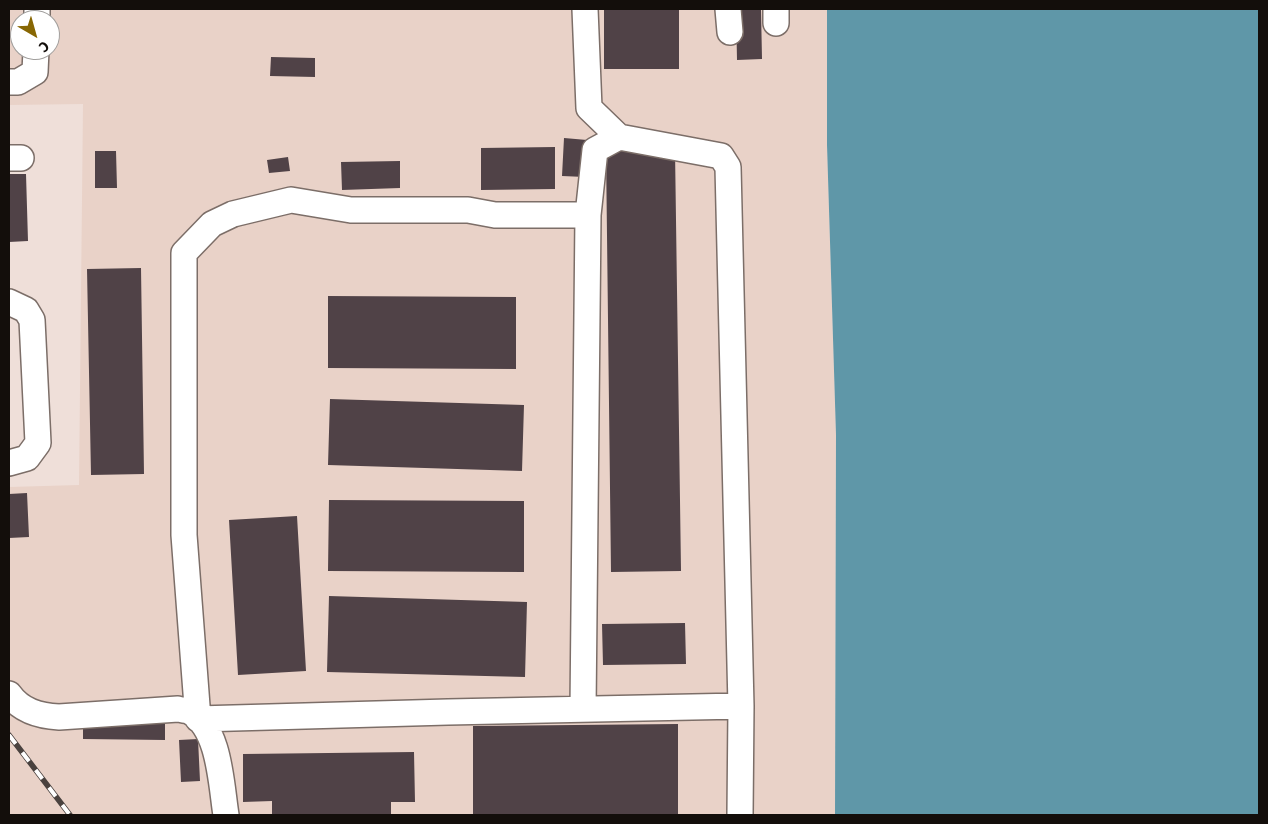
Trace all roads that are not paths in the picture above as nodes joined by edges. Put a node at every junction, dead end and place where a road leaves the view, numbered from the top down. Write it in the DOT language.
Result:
graph roads {
  1 [pos="585,9"];
  2 [pos="36,60"];
  3 [pos="9,82"];
  4 [pos="619,137"];
  5 [pos="588,215"];
  6 [pos="9,302"];
  7 [pos="9,463"];
  8 [pos="9,694"];
  9 [pos="741,706"];
  10 [pos="584,709"];
  11 [pos="198,719"];
  12 [pos="226,815"];
  13 [pos="740,815"];
  1 -- 4 [label="street"];
  2 -- 3 [label="street"];
  4 -- 5 [label="street"];
  4 -- 9 [label="street"];
  5 -- 10 [label="street"];
  5 -- 11 [label="street"];
  6 -- 7 [label="street"];
  8 -- 11 [label="street"];
  9 -- 10 [label="street"];
  9 -- 13 [label="street"];
  10 -- 11 [label="street"];
  11 -- 12 [label="street"];
}
